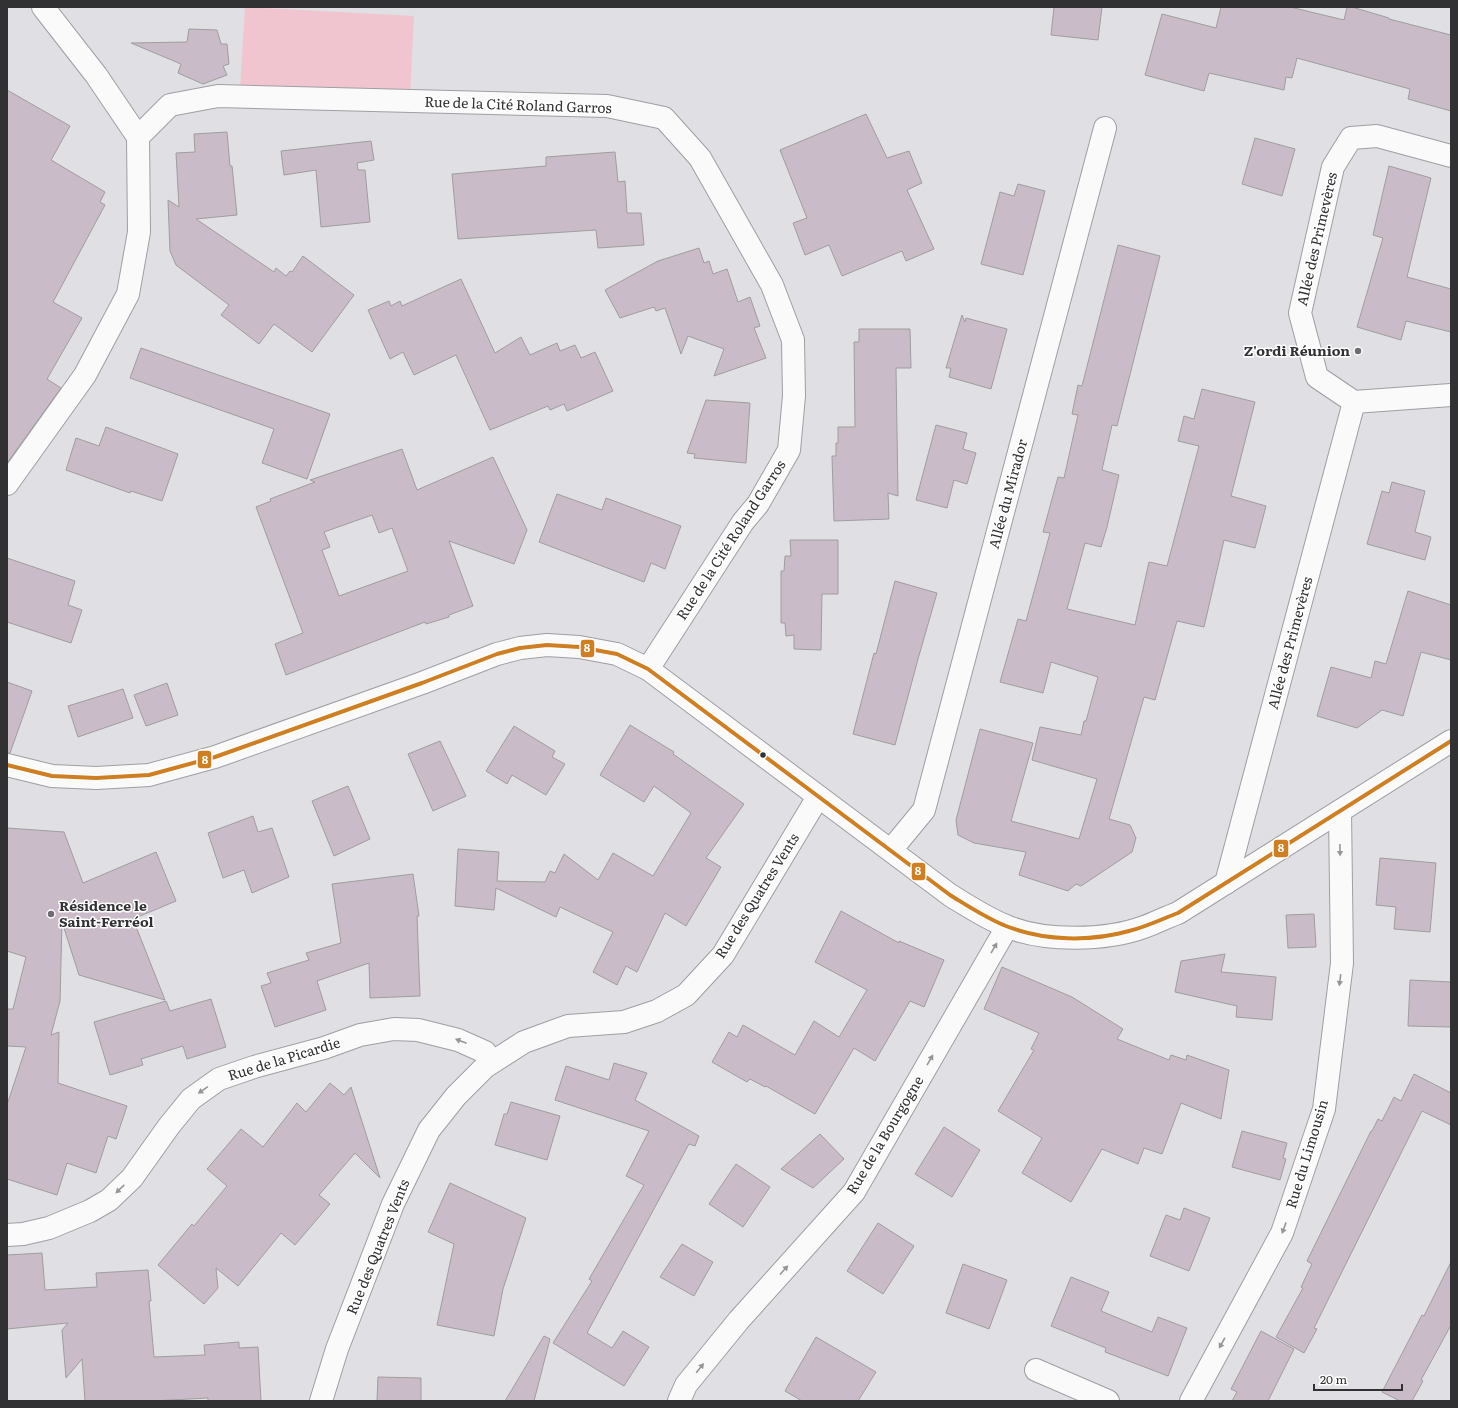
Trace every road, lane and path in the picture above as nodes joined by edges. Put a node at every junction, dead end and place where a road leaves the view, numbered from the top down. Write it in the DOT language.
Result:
graph roads {
  1 [pos="43,7"];
  2 [pos="1105,128"];
  3 [pos="138,137"];
  4 [pos="1451,156"];
  5 [pos="1451,395"];
  6 [pos="1354,402"];
  7 [pos="7,484"];
  8 [pos="648,669"];
  9 [pos="1451,742"];
  10 [pos="7,766"];
  11 [pos="818,797"];
  12 [pos="1340,811"];
  13 [pos="891,850"];
  14 [pos="1226,884"];
  15 [pos="1006,927"];
  16 [pos="492,1062"];
  17 [pos="7,1235"];
  18 [pos="1036,1370"];
  19 [pos="321,1401"];
  20 [pos="679,1401"];
  21 [pos="1108,1401"];
  22 [pos="1191,1401"];
  1 -- 3 [label="street"];
  2 -- 13 [label="street, Allée du Mirador"];
  3 -- 7 [label="street"];
  3 -- 8 [label="street, Rue de la Cité Roland Garros"];
  4 -- 6 [label="street, Allée des Primevères"];
  5 -- 6 [label="street"];
  6 -- 14 [label="street, Allée des Primevères"];
  8 -- 10 [label="street"];
  8 -- 11 [label="street"];
  9 -- 12 [label="street"];
  11 -- 13 [label="street"];
  11 -- 16 [label="street, Rue des Quatres Vents"];
  12 -- 14 [label="street"];
  12 -- 22 [label="street, Rue du Limousin, one-way"];
  13 -- 15 [label="street"];
  14 -- 15 [label="street"];
  20 -- 15 [label="street, Rue de la Bourgogne, one-way"];
  16 -- 17 [label="street, Rue de la Picardie, one-way"];
  16 -- 19 [label="street, Rue des Quatres Vents"];
  18 -- 21 [label="street"];
}
